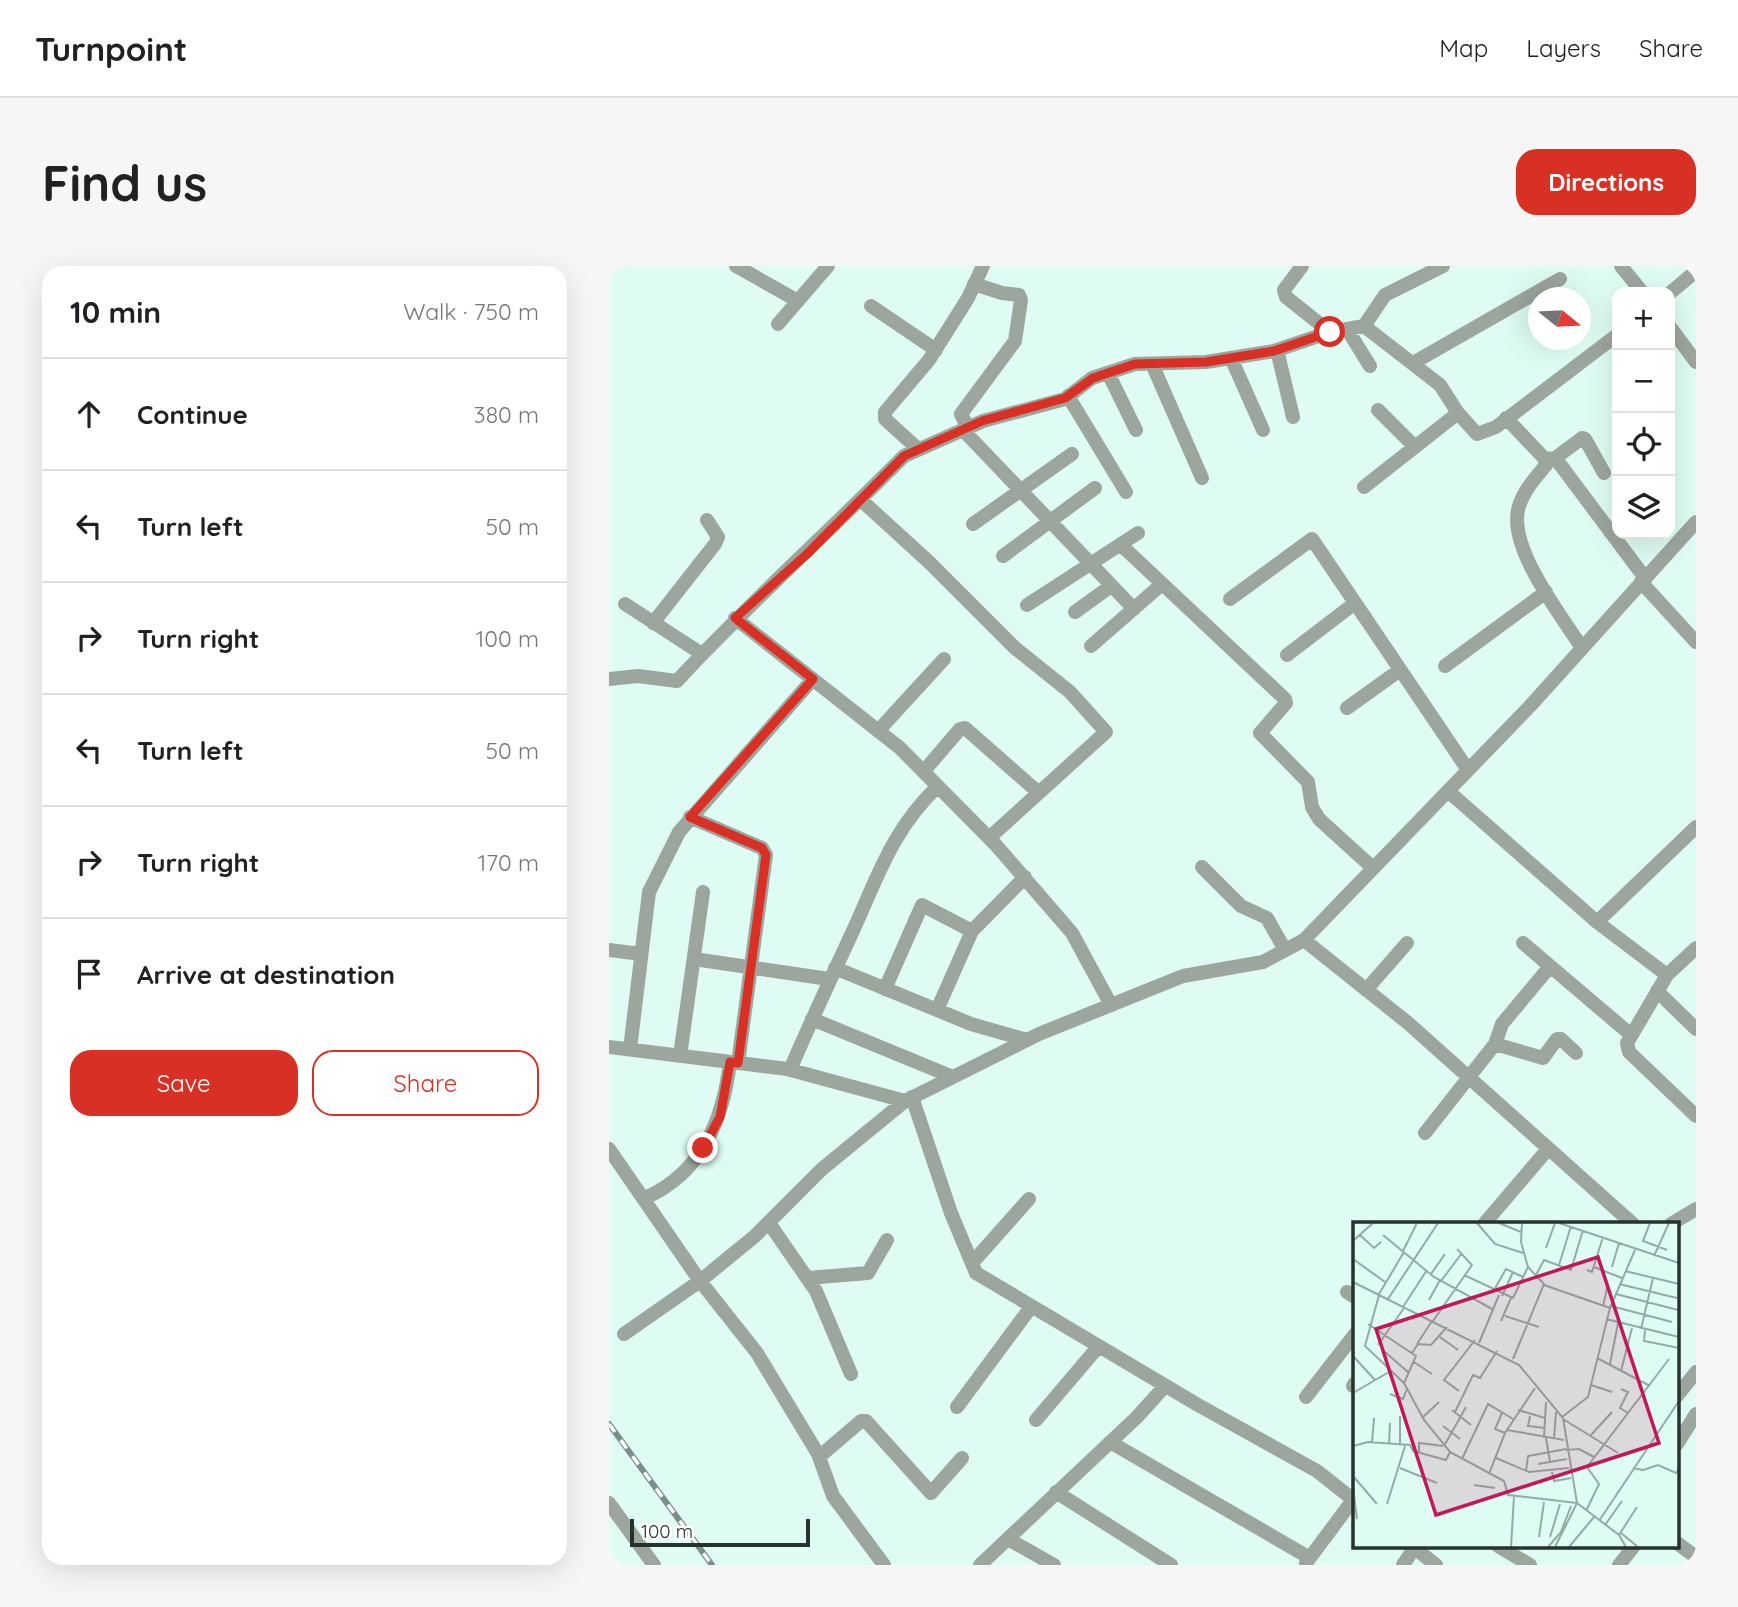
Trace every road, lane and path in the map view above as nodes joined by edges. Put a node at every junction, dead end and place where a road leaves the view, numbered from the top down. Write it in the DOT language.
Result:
graph roads {
  1 [pos="736,266"];
  2 [pos="828,266"];
  3 [pos="983,266"];
  4 [pos="1302,266"];
  5 [pos="1443,266"];
  6 [pos="1621,266"];
  7 [pos="1696,271"];
  8 [pos="1560,279"];
  9 [pos="974,284"];
  10 [pos="1638,287"];
  11 [pos="1675,289"];
  12 [pos="798,301"];
  13 [pos="871,306"];
  14 [pos="778,324"];
  15 [pos="1364,326"];
  16 [pos="1347,329"];
  17 [pos="1330,332"];
  18 [pos="1675,334"];
  19 [pos="1612,339"];
  20 [pos="936,349"];
  21 [pos="1277,350"];
  22 [pos="1231,358"];
  23 [pos="1696,362"];
  24 [pos="1152,363"];
  25 [pos="1413,363"];
  26 [pos="1370,366"];
  27 [pos="1108,373"];
  28 [pos="1068,396"];
  29 [pos="1378,410"];
  30 [pos="1458,413"];
  31 [pos="1293,417"];
  32 [pos="1506,418"];
  33 [pos="965,429"];
  34 [pos="1136,430"];
  35 [pos="1263,430"];
  36 [pos="1415,447"];
  37 [pos="918,449"];
  38 [pos="1072,454"];
  39 [pos="1549,459"];
  40 [pos="1604,473"];
  41 [pos="1202,478"];
  42 [pos="1364,487"];
  43 [pos="1020,488"];
  44 [pos="1095,488"];
  45 [pos="1126,492"];
  46 [pos="861,500"];
  47 [pos="1051,519"];
  48 [pos="707,520"];
  49 [pos="1696,522"];
  50 [pos="973,524"];
  51 [pos="1138,533"];
  52 [pos="1121,545"];
  53 [pos="1003,556"];
  54 [pos="1091,565"];
  55 [pos="1643,580"];
  56 [pos="1163,584"];
  57 [pos="1111,586"];
  58 [pos="1546,592"];
  59 [pos="1230,599"];
  60 [pos="1355,603"];
  61 [pos="625,604"];
  62 [pos="1027,605"];
  63 [pos="1134,609"];
  64 [pos="1075,612"];
  65 [pos="735,618"];
  66 [pos="653,622"];
  67 [pos="1696,642"];
  68 [pos="1091,646"];
  69 [pos="1582,648"];
  70 [pos="702,654"];
  71 [pos="1287,655"];
  72 [pos="944,659"];
  73 [pos="1445,666"];
  74 [pos="1400,670"];
  75 [pos="813,679"];
  76 [pos="609,680"];
  77 [pos="1347,708"];
  78 [pos="878,731"];
  79 [pos="1468,770"];
  80 [pos="924,771"];
  81 [pos="938,786"];
  82 [pos="1448,791"];
  83 [pos="1039,793"];
  84 [pos="690,817"];
  85 [pos="1696,827"];
  86 [pos="989,838"];
  87 [pos="1202,867"];
  88 [pos="1373,868"];
  89 [pos="1025,877"];
  90 [pos="703,892"];
  91 [pos="1597,922"];
  92 [pos="972,931"];
  93 [pos="1304,940"];
  94 [pos="1407,943"];
  95 [pos="1523,943"];
  96 [pos="609,950"];
  97 [pos="1285,950"];
  98 [pos="1695,950"];
  99 [pos="641,954"];
  100 [pos="694,959"];
  101 [pos="750,968"];
  102 [pos="1547,970"];
  103 [pos="832,974"];
  104 [pos="1667,975"];
  105 [pos="885,989"];
  106 [pos="1366,990"];
  107 [pos="1657,991"];
  108 [pos="1111,1005"];
  109 [pos="937,1010"];
  110 [pos="812,1019"];
  111 [pos="1696,1029"];
  112 [pos="1630,1034"];
  113 [pos="1027,1040"];
  114 [pos="1495,1044"];
  115 [pos="609,1047"];
  116 [pos="629,1049"];
  117 [pos="1576,1053"];
  118 [pos="680,1056"];
  119 [pos="734,1063"];
  120 [pos="790,1070"];
  121 [pos="1467,1076"];
  122 [pos="953,1077"];
  123 [pos="909,1099"];
  124 [pos="1696,1116"];
  125 [pos="1425,1133"];
  126 [pos="609,1149"];
  127 [pos="1548,1149"];
  128 [pos="645,1198"];
  129 [pos="1029,1199"];
  130 [pos="1696,1209"];
  131 [pos="1486,1222"];
  132 [pos="1631,1222"];
  133 [pos="1674,1222"];
  134 [pos="769,1223"];
  135 [pos="887,1240"];
  136 [pos="972,1263"];
  137 [pos="809,1278"];
  138 [pos="700,1281"];
  139 [pos="1031,1307"];
  140 [pos="624,1334"];
  141 [pos="1353,1337"];
  142 [pos="1098,1347"];
  143 [pos="1696,1372"];
  144 [pos="851,1374"];
  145 [pos="1165,1386"];
  146 [pos="1679,1395"];
  147 [pos="1306,1396"];
  148 [pos="1679,1400"];
  149 [pos="957,1407"];
  150 [pos="1696,1413"];
  151 [pos="1036,1420"];
  152 [pos="1679,1441"];
  153 [pos="1110,1442"];
  154 [pos="819,1457"];
  155 [pos="962,1458"];
  156 [pos="1056,1492"];
  157 [pos="1353,1499"];
  158 [pos="1353,1501"];
  159 [pos="609,1503"];
  160 [pos="1008,1539"];
  161 [pos="1679,1544"];
  162 [pos="1412,1548"];
  163 [pos="1414,1548"];
  164 [pos="1501,1548"];
  165 [pos="1632,1548"];
  166 [pos="1696,1557"];
  167 [pos="1308,1561"];
  168 [pos="654,1565"];
  169 [pos="884,1565"];
  170 [pos="980,1565"];
  171 [pos="1054,1565"];
  172 [pos="1171,1565"];
  173 [pos="1403,1565"];
  174 [pos="1436,1565"];
  175 [pos="1530,1565"];
  176 [pos="1619,1565"];
  1 -- 12 [label="street"];
  2 -- 12 [label="street"];
  3 -- 9 [label="street"];
  4 -- 17 [label="street"];
  5 -- 15 [label="street"];
  6 -- 10 [label="street"];
  7 -- 11 [label="street"];
  8 -- 25 [label="street"];
  9 -- 20 [label="street"];
  9 -- 33 [label="street"];
  12 -- 14 [label="street"];
  13 -- 20 [label="street"];
  15 -- 16 [label="street"];
  15 -- 25 [label="street"];
  16 -- 17 [label="street"];
  16 -- 26 [label="street"];
  17 -- 21 [label="street"];
  18 -- 23 [label="street"];
  19 -- 32 [label="street"];
  20 -- 37 [label="street"];
  21 -- 22 [label="street"];
  21 -- 31 [label="street"];
  22 -- 24 [label="street"];
  22 -- 35 [label="street"];
  24 -- 27 [label="street"];
  24 -- 41 [label="street"];
  25 -- 30 [label="street"];
  27 -- 28 [label="street"];
  27 -- 34 [label="street"];
  28 -- 33 [label="street"];
  28 -- 45 [label="street"];
  29 -- 36 [label="street"];
  30 -- 32 [label="street"];
  30 -- 36 [label="street"];
  32 -- 39 [label="street"];
  33 -- 37 [label="street"];
  33 -- 43 [label="street"];
  36 -- 42 [label="street"];
  37 -- 46 [label="street"];
  38 -- 43 [label="street"];
  39 -- 40 [label="street"];
  39 -- 55 [label="street"];
  39 -- 58 [label="street"];
  43 -- 47 [label="street"];
  43 -- 50 [label="street"];
  44 -- 47 [label="street"];
  46 -- 65 [label="street"];
  46 -- 83 [label="street"];
  47 -- 53 [label="street"];
  47 -- 54 [label="street"];
  48 -- 66 [label="street"];
  49 -- 55 [label="street"];
  51 -- 52 [label="street"];
  52 -- 54 [label="street"];
  52 -- 56 [label="street"];
  54 -- 57 [label="street"];
  54 -- 62 [label="street"];
  55 -- 67 [label="street"];
  55 -- 69 [label="street"];
  56 -- 63 [label="street"];
  56 -- 88 [label="street"];
  57 -- 63 [label="street"];
  57 -- 64 [label="street"];
  58 -- 69 [label="street"];
  58 -- 73 [label="street"];
  59 -- 60 [label="street"];
  60 -- 71 [label="street"];
  60 -- 74 [label="street"];
  61 -- 66 [label="street"];
  63 -- 68 [label="street"];
  65 -- 70 [label="street"];
  65 -- 75 [label="street"];
  66 -- 70 [label="street"];
  69 -- 79 [label="street"];
  70 -- 76 [label="street"];
  72 -- 78 [label="street"];
  74 -- 77 [label="street"];
  74 -- 79 [label="street"];
  75 -- 78 [label="street"];
  75 -- 84 [label="street"];
  78 -- 80 [label="street"];
  79 -- 82 [label="street"];
  80 -- 81 [label="street"];
  80 -- 83 [label="street"];
  81 -- 86 [label="street"];
  81 -- 103 [label="street"];
  82 -- 88 [label="street"];
  82 -- 91 [label="street"];
  83 -- 86 [label="street"];
  84 -- 99 [label="street"];
  84 -- 101 [label="street"];
  85 -- 91 [label="street"];
  86 -- 89 [label="street"];
  87 -- 97 [label="street"];
  88 -- 93 [label="street"];
  89 -- 92 [label="street"];
  89 -- 108 [label="street"];
  90 -- 100 [label="street"];
  91 -- 104 [label="street"];
  92 -- 105 [label="street"];
  92 -- 109 [label="street"];
  93 -- 97 [label="street"];
  93 -- 106 [label="street"];
  94 -- 106 [label="street"];
  95 -- 112 [label="street"];
  96 -- 99 [label="street"];
  97 -- 108 [label="street"];
  98 -- 104 [label="street"];
  99 -- 116 [label="street"];
  100 -- 101 [label="street"];
  100 -- 118 [label="street"];
  101 -- 103 [label="street"];
  101 -- 119 [label="street"];
  102 -- 114 [label="street"];
  103 -- 105 [label="street"];
  103 -- 110 [label="street"];
  104 -- 107 [label="street"];
  105 -- 109 [label="street"];
  106 -- 121 [label="street"];
  107 -- 111 [label="street"];
  107 -- 112 [label="street"];
  108 -- 113 [label="street"];
  109 -- 113 [label="street"];
  110 -- 120 [label="street"];
  110 -- 122 [label="street"];
  112 -- 124 [label="street"];
  113 -- 122 [label="street"];
  114 -- 117 [label="street"];
  114 -- 121 [label="street"];
  115 -- 116 [label="street"];
  116 -- 118 [label="street"];
  118 -- 119 [label="street"];
  119 -- 120 [label="street"];
  119 -- 128 [label="street"];
  120 -- 123 [label="street"];
  121 -- 125 [label="street"];
  121 -- 127 [label="street"];
  122 -- 123 [label="street"];
  123 -- 134 [label="street"];
  123 -- 136 [label="street"];
  126 -- 128 [label="street"];
  127 -- 131 [label="street"];
  127 -- 132 [label="street"];
  128 -- 138 [label="street"];
  129 -- 136 [label="street"];
  130 -- 133 [label="street"];
  134 -- 137 [label="street"];
  134 -- 138 [label="street"];
  135 -- 137 [label="street"];
  136 -- 139 [label="street"];
  137 -- 144 [label="street"];
  138 -- 140 [label="street"];
  138 -- 154 [label="street"];
  139 -- 142 [label="street"];
  139 -- 149 [label="street"];
  141 -- 147 [label="street"];
  142 -- 145 [label="street"];
  142 -- 151 [label="street"];
  143 -- 146 [label="street"];
  145 -- 153 [label="street"];
  145 -- 157 [label="street"];
  148 -- 150 [label="street"];
  150 -- 152 [label="street"];
  153 -- 156 [label="street"];
  153 -- 167 [label="street"];
  154 -- 155 [label="street"];
  154 -- 169 [label="street"];
  156 -- 160 [label="street"];
  156 -- 172 [label="street"];
  158 -- 167 [label="street"];
  159 -- 168 [label="street"];
  160 -- 170 [label="street"];
  160 -- 171 [label="street"];
  161 -- 166 [label="street"];
  162 -- 173 [label="street"];
  163 -- 174 [label="street"];
  164 -- 175 [label="street"];
  165 -- 176 [label="street"];
}
